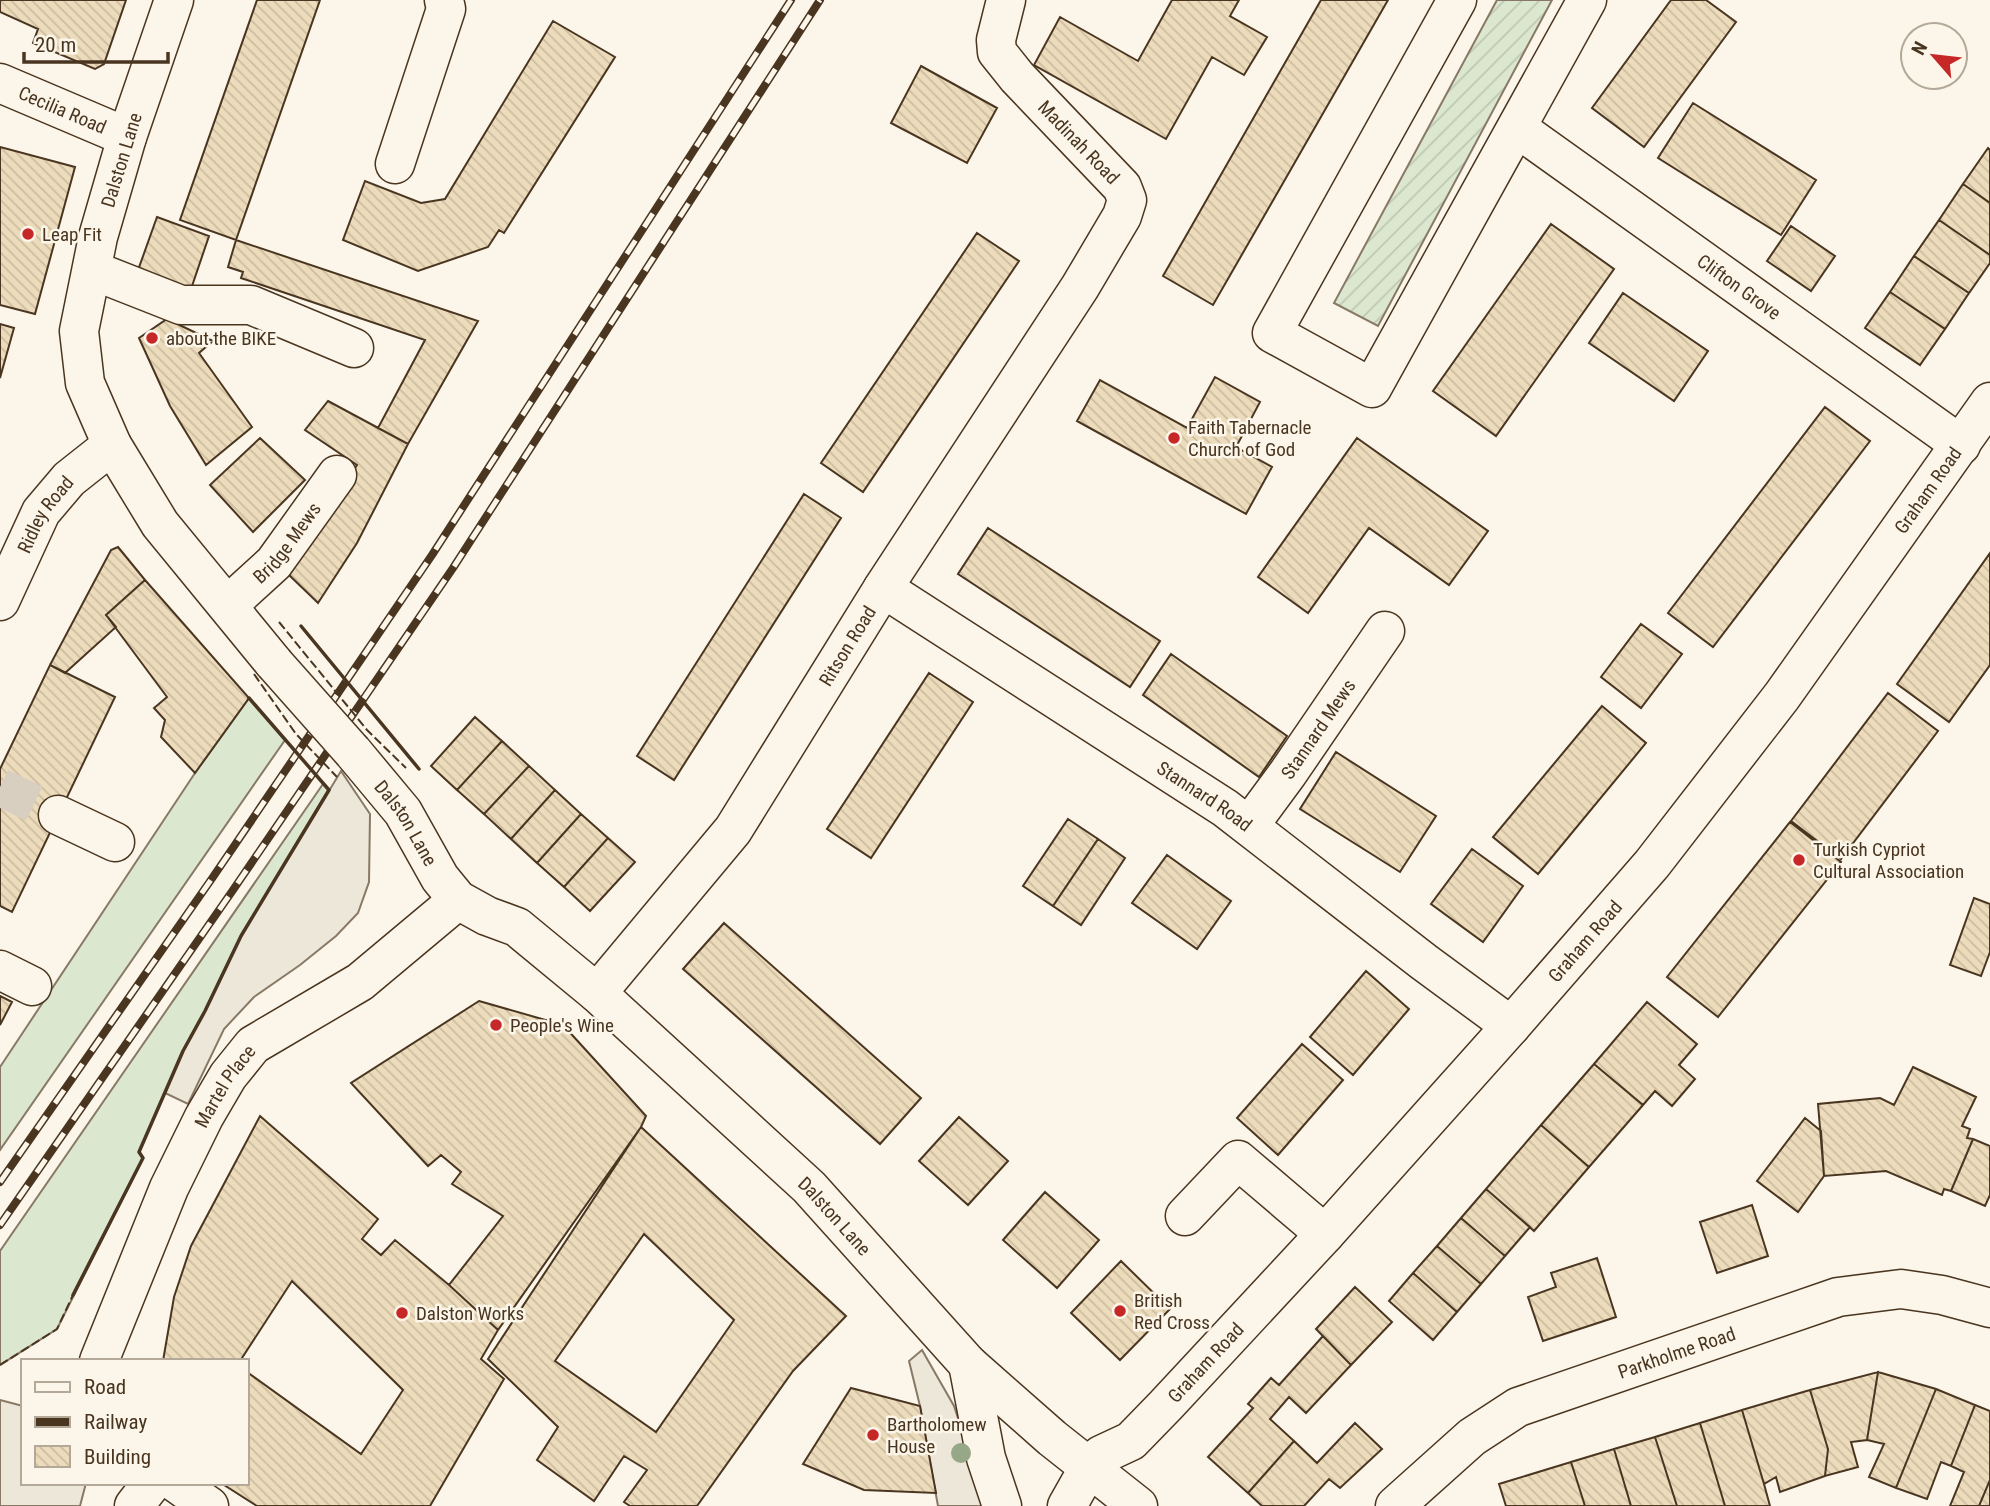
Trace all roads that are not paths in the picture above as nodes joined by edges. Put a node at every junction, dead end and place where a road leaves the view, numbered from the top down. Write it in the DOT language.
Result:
graph roads {
  1 [pos="174,0"];
  2 [pos="444,0"];
  3 [pos="1006,0"];
  4 [pos="1457,0"];
  5 [pos="1587,0"];
  6 [pos="0,83"];
  7 [pos="1517,128"];
  8 [pos="127,137"];
  9 [pos="394,164"];
  10 [pos="92,270"];
  11 [pos="1080,287"];
  12 [pos="355,348"];
  13 [pos="1990,402"];
  14 [pos="113,445"];
  15 [pos="1961,445"];
  16 [pos="337,475"];
  17 [pos="883,588"];
  18 [pos="0,601"];
  19 [pos="228,605"];
  20 [pos="1385,631"];
  21 [pos="58,815"];
  22 [pos="1249,827"];
  23 [pos="115,842"];
  24 [pos="458,900"];
  25 [pos="597,993"];
  26 [pos="1511,1026"];
  27 [pos="1185,1216"];
  28 [pos="1325,1234"];
  29 [pos="1990,1308"];
  30 [pos="100,1359"];
  31 [pos="968,1364"];
  32 [pos="1131,1441"];
  33 [pos="1089,1467"];
  34 [pos="150,1485"];
  35 [pos="179,1485"];
  36 [pos="1127,1502"];
  37 [pos="134,1506"];
  38 [pos="209,1506"];
  39 [pos="1002,1506"];
  40 [pos="1067,1506"];
  41 [pos="1395,1506"];
  1 -- 8 [label="street, Dalston Lane"];
  2 -- 9 [label="street"];
  3 -- 11 [label="street, Madinah Road"];
  4 -- 7 [label="street"];
  5 -- 7 [label="street"];
  6 -- 8 [label="street, Cecilia Road"];
  7 -- 15 [label="street, Clifton Grove"];
  8 -- 10 [label="street, Dalston Lane"];
  10 -- 12 [label="street"];
  10 -- 14 [label="street, Dalston Lane"];
  11 -- 17 [label="street, Ritson Road"];
  13 -- 15 [label="street, Graham Road"];
  14 -- 18 [label="street, Ridley Road"];
  14 -- 19 [label="street, Dalston Lane"];
  15 -- 26 [label="street, Graham Road"];
  16 -- 19 [label="street, Bridge Mews"];
  17 -- 22 [label="street, Stannard Road"];
  17 -- 25 [label="street, Ritson Road"];
  19 -- 24 [label="street, Dalston Lane, bridge"];
  20 -- 22 [label="street, Stannard Mews"];
  21 -- 23 [label="street"];
  22 -- 26 [label="street, Stannard Road"];
  24 -- 25 [label="street, Dalston Lane"];
  24 -- 30 [label="street, Martel Place"];
  25 -- 31 [label="street, Dalston Lane"];
  26 -- 28 [label="street, Graham Road"];
  27 -- 28 [label="street"];
  28 -- 32 [label="street, Graham Road"];
  29 -- 41 [label="street, Parkholme Road"];
  31 -- 33 [label="street, Dalston Lane"];
  31 -- 39 [label="street"];
  32 -- 33 [label="street, Graham Road"];
  32 -- 36 [label="street"];
  33 -- 36 [label="street, Dalston Lane"];
  33 -- 40 [label="street"];
  34 -- 37 [label="street"];
  35 -- 38 [label="street"];
}
